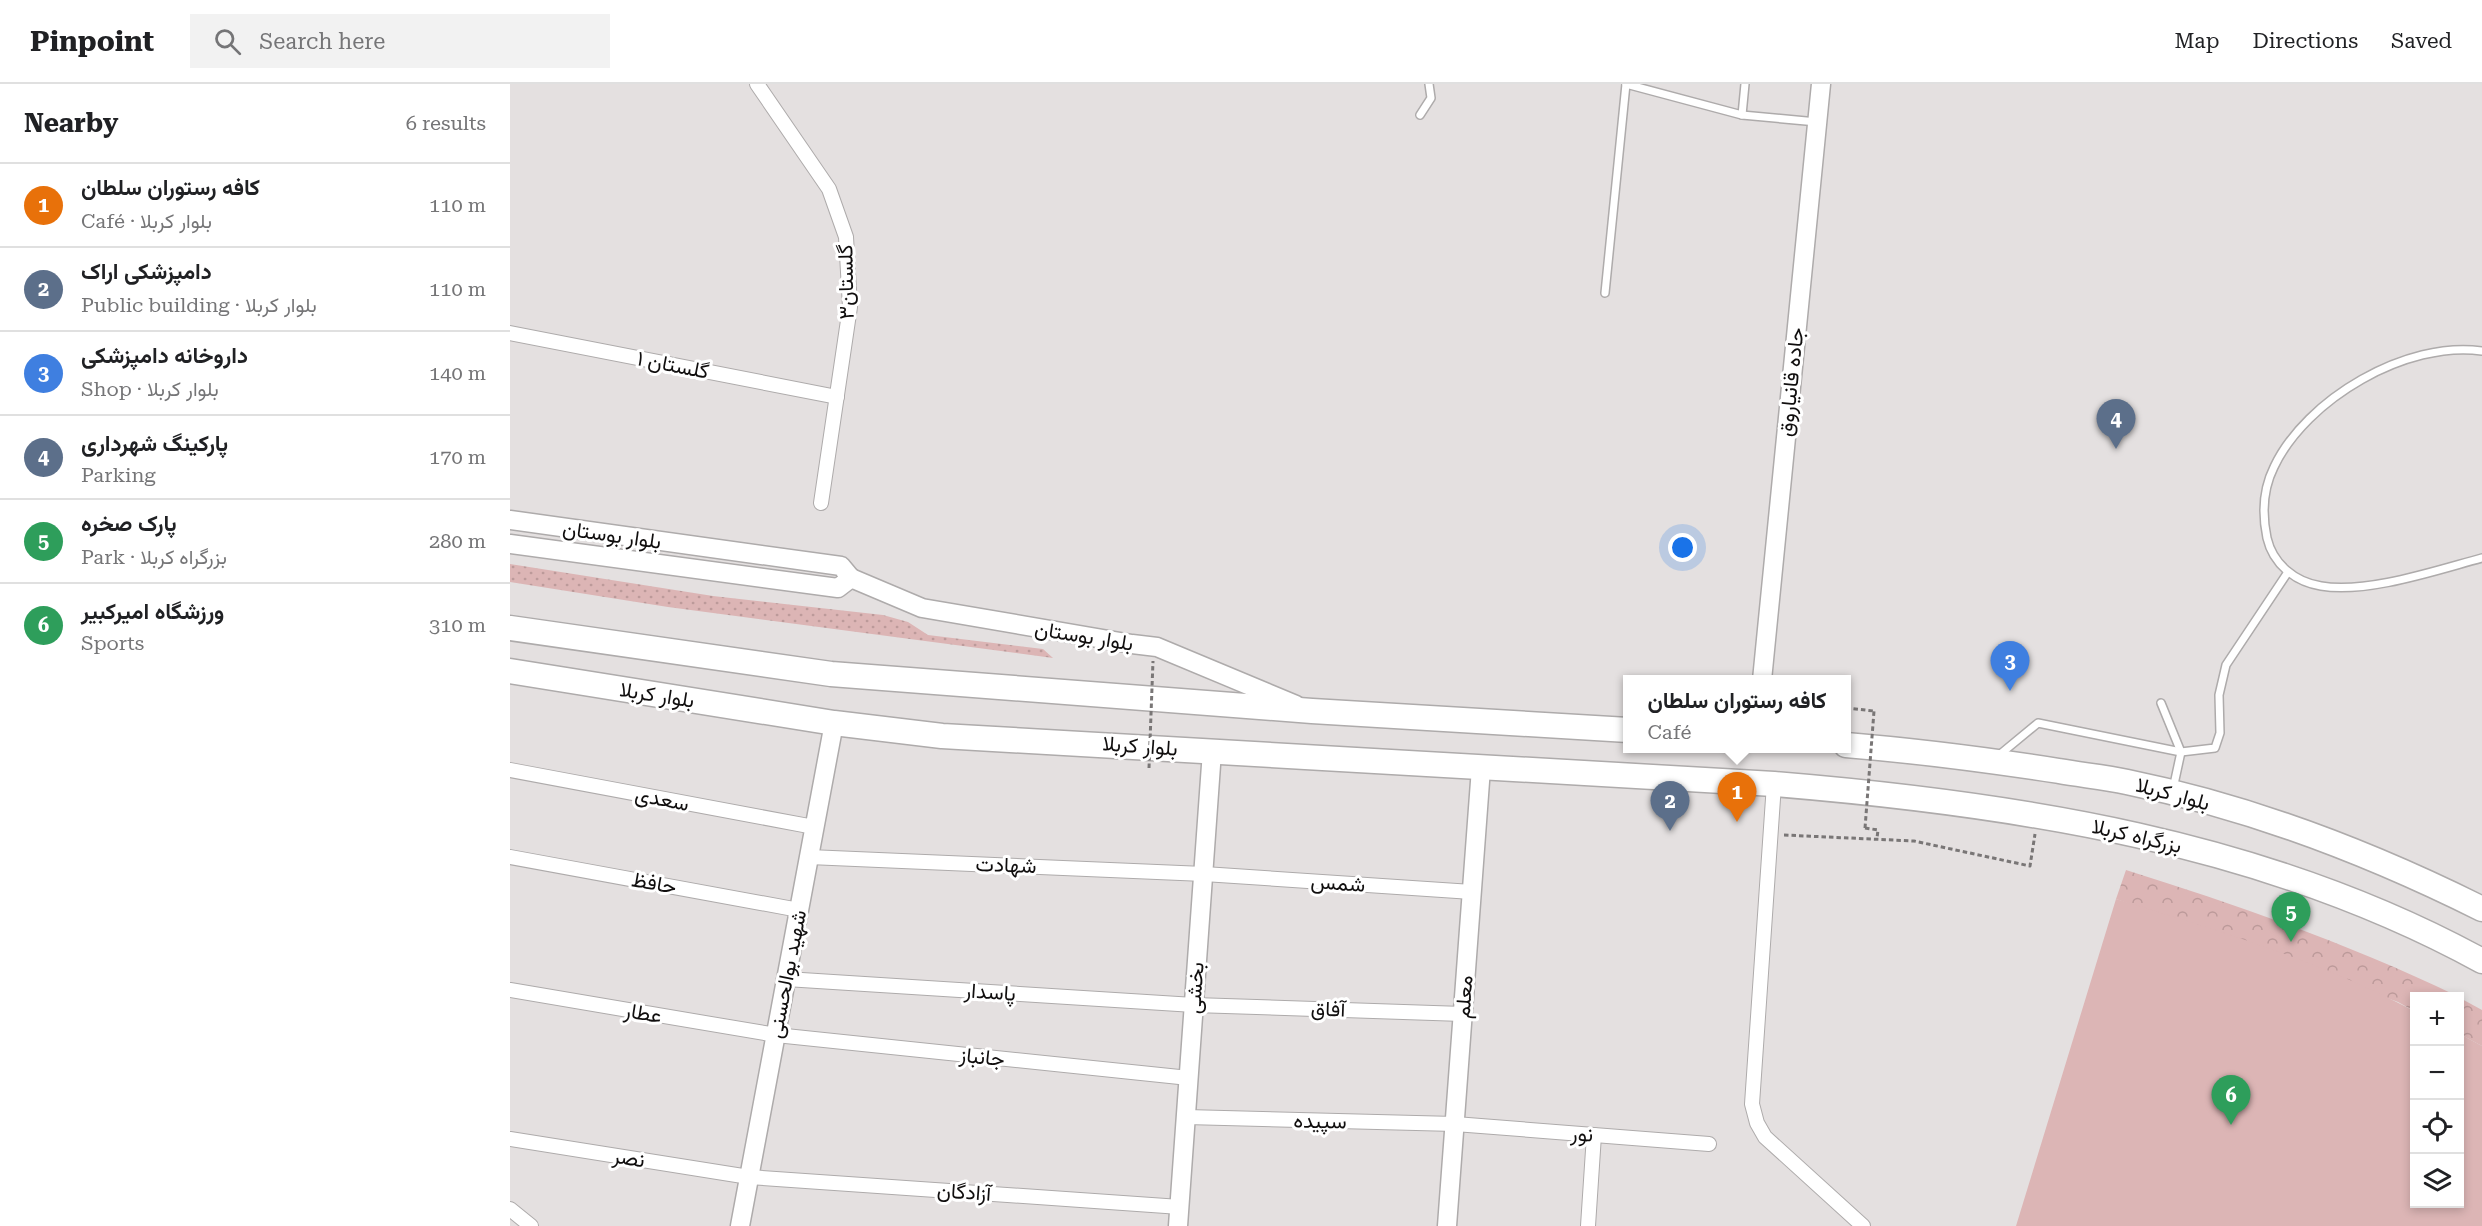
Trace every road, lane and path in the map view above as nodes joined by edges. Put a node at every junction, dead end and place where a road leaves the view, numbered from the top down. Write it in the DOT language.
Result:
graph roads {
  1 [pos="758,84"];
  2 [pos="1429,84"];
  3 [pos="1626,84"];
  4 [pos="1745,84"];
  5 [pos="1821,84"];
  6 [pos="1742,115"];
  7 [pos="1420,116"];
  8 [pos="1817,122"];
  9 [pos="1605,293"];
  10 [pos="510,333"];
  11 [pos="2482,351"];
  12 [pos="837,397"];
  13 [pos="821,503"];
  14 [pos="510,520"];
  15 [pos="510,544"];
  16 [pos="2482,558"];
  17 [pos="2288,572"];
  18 [pos="851,578"];
  19 [pos="510,628"];
  20 [pos="1153,661"];
  21 [pos="510,671"];
  22 [pos="1762,675"];
  23 [pos="2161,703"];
  24 [pos="1851,709"];
  25 [pos="1311,711"];
  26 [pos="834,723"];
  27 [pos="1623,730"];
  28 [pos="1851,746"];
  29 [pos="1212,751"];
  30 [pos="2181,752"];
  31 [pos="1992,761"];
  32 [pos="1149,768"];
  33 [pos="1481,768"];
  34 [pos="510,770"];
  35 [pos="1774,784"];
  36 [pos="2172,793"];
  37 [pos="2038,815"];
  38 [pos="814,827"];
  39 [pos="1790,836"];
  40 [pos="1876,838"];
  41 [pos="510,857"];
  42 [pos="809,857"];
  43 [pos="1204,874"];
  44 [pos="1472,892"];
  45 [pos="2482,909"];
  46 [pos="799,910"];
  47 [pos="2482,961"];
  48 [pos="786,979"];
  49 [pos="510,990"];
  50 [pos="1194,1005"];
  51 [pos="1463,1014"];
  52 [pos="776,1035"];
  53 [pos="1189,1078"];
  54 [pos="1186,1117"];
  55 [pos="1455,1124"];
  56 [pos="1594,1135"];
  57 [pos="510,1139"];
  58 [pos="1709,1144"];
  59 [pos="749,1177"];
  60 [pos="1180,1207"];
  61 [pos="510,1209"];
  62 [pos="531,1226"];
  63 [pos="740,1226"];
  64 [pos="1178,1226"];
  65 [pos="1447,1226"];
  66 [pos="1588,1226"];
  67 [pos="1863,1226"];
  1 -- 12 [label="street, گلستان۳"];
  2 -- 7 [label="lane"];
  3 -- 6 [label="lane"];
  3 -- 9 [label="lane"];
  4 -- 6 [label="lane"];
  5 -- 8 [label="street, جاده قانیاروق"];
  6 -- 8 [label="lane"];
  8 -- 22 [label="street, جاده قانیاروق"];
  10 -- 12 [label="street, گلستان ۱"];
  11 -- 17 [label="lane"];
  12 -- 13 [label="street, گلستان۳"];
  14 -- 18 [label="street, بلوار بوستان"];
  15 -- 18 [label="street, بلوار بوستان"];
  16 -- 17 [label="lane"];
  17 -- 30 [label="lane"];
  18 -- 25 [label="street, بلوار بوستان"];
  19 -- 25 [label="highway, بلوار کربلا"];
  20 -- 32 [label="path, bridge"];
  21 -- 26 [label="highway, بلوار کربلا"];
  23 -- 30 [label="lane"];
  24 -- 40 [label="path, bridge"];
  25 -- 27 [label="highway, بلوار کربلا"];
  26 -- 29 [label="highway, بلوار کربلا"];
  26 -- 38 [label="street, شهید بوالحسنی"];
  28 -- 31 [label="highway, بلوار کربلا"];
  29 -- 33 [label="highway, بلوار کربلا"];
  29 -- 43 [label="street, بخشی"];
  30 -- 31 [label="lane"];
  30 -- 36 [label="lane"];
  31 -- 36 [label="highway, بلوار کربلا"];
  33 -- 35 [label="highway, بلوار کربلا"];
  33 -- 44 [label="street, معلم"];
  34 -- 38 [label="street, سعدی"];
  35 -- 37 [label="highway, بزرگراه کربلا"];
  35 -- 67 [label="street"];
  36 -- 45 [label="highway, بلوار کربلا"];
  37 -- 40 [label="path"];
  37 -- 47 [label="highway, بزرگراه کربلا"];
  38 -- 42 [label="street, شهید بوالحسنی"];
  39 -- 40 [label="path"];
  41 -- 46 [label="street, حافظ"];
  42 -- 43 [label="street, شهادت"];
  42 -- 46 [label="street, شهید بوالحسنی"];
  43 -- 44 [label="street, شمس"];
  43 -- 50 [label="street, بخشی"];
  44 -- 51 [label="street, معلم"];
  46 -- 48 [label="street, شهید بوالحسنی"];
  48 -- 50 [label="street, پاسدار"];
  48 -- 52 [label="street, شهید بوالحسنی"];
  49 -- 52 [label="street, عطار"];
  50 -- 51 [label="street, آفاق"];
  50 -- 53 [label="street, بخشی"];
  51 -- 55 [label="street, معلم"];
  52 -- 53 [label="street, جانباز"];
  52 -- 59 [label="street, شهید بوالحسنی"];
  53 -- 54 [label="street, بخشی"];
  54 -- 55 [label="street, سپیده"];
  54 -- 60 [label="street, بخشی"];
  55 -- 56 [label="street, نور"];
  55 -- 65 [label="street, معلم"];
  56 -- 58 [label="street, نور"];
  56 -- 66 [label="street"];
  57 -- 59 [label="street, نصر"];
  59 -- 60 [label="street, آزادگان"];
  59 -- 63 [label="street, شهید بوالحسنی"];
  60 -- 64 [label="street, بخشی"];
  61 -- 62 [label="street"];
}
